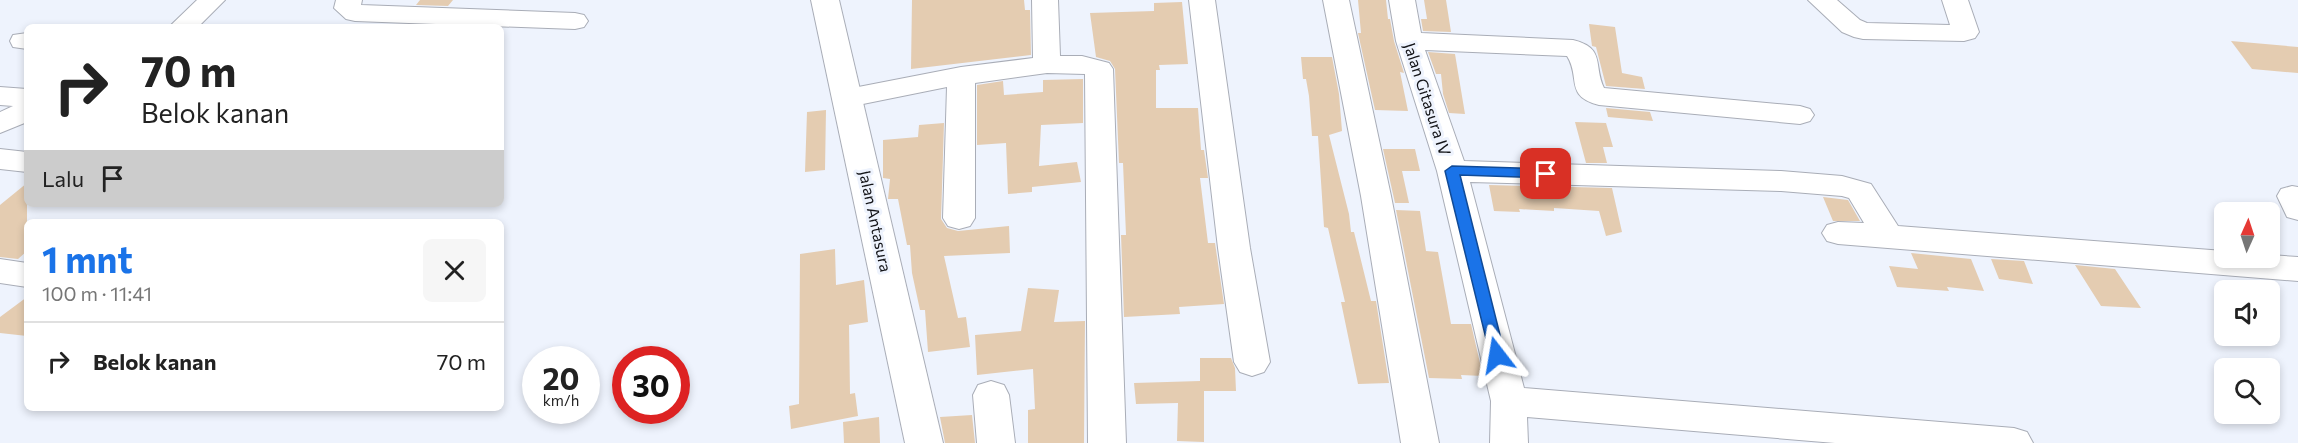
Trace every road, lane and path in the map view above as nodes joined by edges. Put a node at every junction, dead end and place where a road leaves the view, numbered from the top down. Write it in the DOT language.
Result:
graph roads {
  1 [pos="212,0"];
  2 [pos="349,0"];
  3 [pos="825,0"];
  4 [pos="1045,0"];
  5 [pos="1202,0"];
  6 [pos="1336,0"];
  7 [pos="1402,0"];
  8 [pos="1821,0"];
  9 [pos="1955,0"];
  10 [pos="575,21"];
  11 [pos="185,24"];
  12 [pos="1408,41"];
  13 [pos="1047,65"];
  14 [pos="961,76"];
  15 [pos="0,96"];
  16 [pos="24,98"];
  17 [pos="848,98"];
  18 [pos="24,112"];
  19 [pos="1800,115"];
  20 [pos="0,124"];
  21 [pos="0,159"];
  22 [pos="24,162"];
  23 [pos="1452,171"];
  24 [pos="959,218"];
  25 [pos="1838,233"];
  26 [pos="1888,236"];
  27 [pos="2298,269"];
  28 [pos="0,271"];
  29 [pos="24,275"];
  30 [pos="1252,362"];
  31 [pos="991,395"];
  32 [pos="1509,401"];
  33 [pos="924,443"];
  34 [pos="996,443"];
  35 [pos="1107,443"];
  36 [pos="1420,443"];
  37 [pos="1509,443"];
  38 [pos="2014,443"];
  1 -- 11 [label="street"];
  2 -- 10 [label="street"];
  3 -- 17 [label="main road, Jalan Antasura"];
  4 -- 13 [label="street"];
  5 -- 30 [label="street"];
  6 -- 36 [label="street"];
  7 -- 12 [label="street, Jalan Gitasura IV"];
  8 -- 9 [label="street"];
  12 -- 19 [label="street"];
  12 -- 23 [label="street, Jalan Gitasura IV"];
  13 -- 14 [label="street"];
  13 -- 35 [label="street"];
  14 -- 17 [label="street"];
  14 -- 24 [label="street"];
  15 -- 16 [label="street"];
  17 -- 33 [label="main road, Jalan Antasura"];
  18 -- 20 [label="street"];
  21 -- 22 [label="street"];
  23 -- 26 [label="street"];
  23 -- 32 [label="street, Jalan Gitasura IV"];
  25 -- 26 [label="street"];
  26 -- 27 [label="street"];
  28 -- 29 [label="street"];
  31 -- 34 [label="street"];
  32 -- 37 [label="street, Jalan Gitasura IV"];
  32 -- 38 [label="street"];
}
